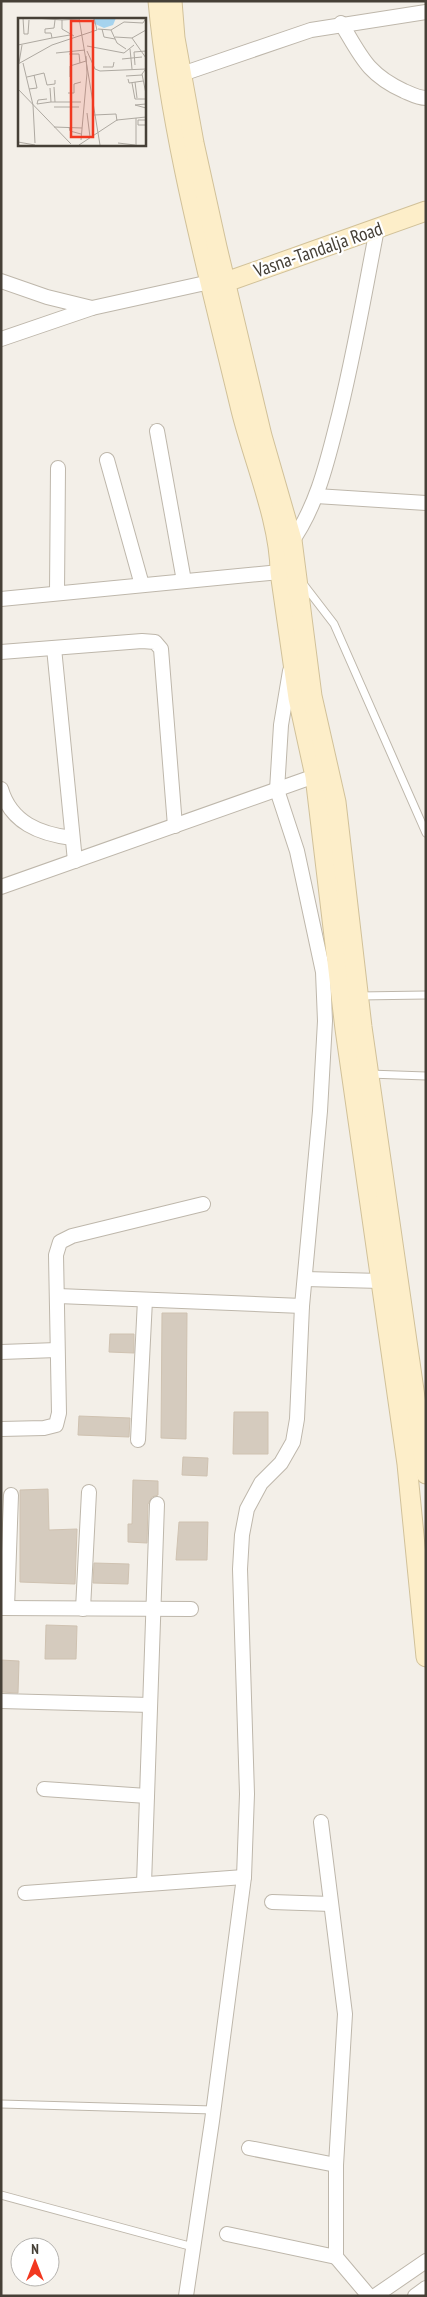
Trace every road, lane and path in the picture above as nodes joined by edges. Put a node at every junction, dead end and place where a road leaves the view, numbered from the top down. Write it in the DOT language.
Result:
graph roads {
  1 [pos="158,1"];
  2 [pos="172,1"];
  3 [pos="426,12"];
  4 [pos="341,23"];
  5 [pos="182,74"];
  6 [pos="426,98"];
  7 [pos="426,211"];
  8 [pos="377,229"];
  9 [pos="1,282"];
  10 [pos="218,282"];
  11 [pos="92,308"];
  12 [pos="1,339"];
  13 [pos="157,431"];
  14 [pos="107,460"];
  15 [pos="58,468"];
  16 [pos="316,496"];
  17 [pos="426,503"];
  18 [pos="292,540"];
  19 [pos="285,568"];
  20 [pos="184,581"];
  21 [pos="142,585"];
  22 [pos="57,593"];
  23 [pos="1,599"];
  24 [pos="54,648"];
  25 [pos="1,652"];
  26 [pos="292,658"];
  27 [pos="315,776"];
  28 [pos="1,789"];
  29 [pos="277,790"];
  30 [pos="175,826"];
  31 [pos="426,832"];
  32 [pos="72,838"];
  33 [pos="75,861"];
  34 [pos="1,886"];
  35 [pos="426,995"];
  36 [pos="358,996"];
  37 [pos="369,1074"];
  38 [pos="426,1076"];
  39 [pos="203,1204"];
  40 [pos="305,1280"];
  41 [pos="381,1281"];
  42 [pos="58,1296"];
  43 [pos="145,1300"];
  44 [pos="302,1306"];
  45 [pos="57,1350"];
  46 [pos="1,1352"];
  47 [pos="1,1429"];
  48 [pos="138,1440"];
  49 [pos="426,1474"];
  50 [pos="89,1492"];
  51 [pos="11,1495"];
  52 [pos="158,1504"];
  53 [pos="4,1608"];
  54 [pos="153,1608"];
  55 [pos="83,1609"];
  56 [pos="191,1609"];
  57 [pos="426,1657"];
  58 [pos="1,1701"];
  59 [pos="150,1705"];
  60 [pos="44,1789"];
  61 [pos="147,1796"];
  62 [pos="321,1822"];
  63 [pos="244,1877"];
  64 [pos="144,1884"];
  65 [pos="26,1893"];
  66 [pos="272,1902"];
  67 [pos="331,1904"];
  68 [pos="1,2104"];
  69 [pos="213,2110"];
  70 [pos="249,2148"];
  71 [pos="336,2166"];
  72 [pos="1,2195"];
  73 [pos="227,2234"];
  74 [pos="194,2247"];
  75 [pos="336,2257"];
  76 [pos="426,2261"];
  77 [pos="426,2288"];
  78 [pos="186,2296"];
  79 [pos="369,2296"];
  80 [pos="375,2296"];
  81 [pos="415,2296"];
  1 -- 10 [label="street"];
  2 -- 5 [label="street"];
  3 -- 4 [label="street"];
  4 -- 5 [label="street"];
  4 -- 6 [label="street"];
  5 -- 10 [label="street"];
  7 -- 8 [label="street, Vasna-Tandalja Road"];
  8 -- 10 [label="street, Vasna-Tandalja Road"];
  8 -- 16 [label="street"];
  9 -- 11 [label="street"];
  10 -- 11 [label="street"];
  10 -- 18 [label="street"];
  10 -- 19 [label="street"];
  11 -- 12 [label="street"];
  13 -- 20 [label="street"];
  14 -- 21 [label="street"];
  15 -- 22 [label="street"];
  16 -- 17 [label="street"];
  16 -- 18 [label="street"];
  18 -- 19 [label="street"];
  19 -- 20 [label="street"];
  19 -- 26 [label="street"];
  19 -- 31 [label="lane"];
  19 -- 36 [label="street"];
  20 -- 21 [label="street"];
  21 -- 22 [label="street"];
  22 -- 23 [label="street"];
  24 -- 25 [label="street"];
  24 -- 30 [label="street"];
  24 -- 32 [label="street"];
  26 -- 27 [label="street"];
  26 -- 29 [label="street"];
  27 -- 29 [label="street"];
  27 -- 41 [label="street"];
  28 -- 32 [label="street"];
  29 -- 30 [label="street"];
  29 -- 40 [label="street"];
  30 -- 33 [label="street"];
  32 -- 33 [label="street"];
  33 -- 34 [label="street"];
  35 -- 36 [label="lane"];
  36 -- 37 [label="street"];
  37 -- 38 [label="lane"];
  37 -- 49 [label="street"];
  39 -- 42 [label="street"];
  40 -- 41 [label="street"];
  40 -- 44 [label="street"];
  41 -- 57 [label="street"];
  42 -- 43 [label="street"];
  42 -- 45 [label="street"];
  43 -- 44 [label="street"];
  43 -- 48 [label="street"];
  44 -- 63 [label="street"];
  45 -- 46 [label="street"];
  45 -- 47 [label="street"];
  50 -- 55 [label="street"];
  51 -- 53 [label="street"];
  52 -- 54 [label="street"];
  53 -- 55 [label="street"];
  54 -- 55 [label="street"];
  54 -- 56 [label="street"];
  54 -- 59 [label="street"];
  58 -- 59 [label="street"];
  59 -- 61 [label="street"];
  60 -- 61 [label="street"];
  61 -- 64 [label="street"];
  62 -- 67 [label="street"];
  63 -- 64 [label="street"];
  63 -- 69 [label="street"];
  64 -- 65 [label="street"];
  66 -- 67 [label="street"];
  67 -- 71 [label="street"];
  68 -- 69 [label="lane"];
  69 -- 74 [label="street"];
  70 -- 71 [label="street"];
  71 -- 75 [label="street"];
  72 -- 74 [label="lane"];
  73 -- 75 [label="street"];
  74 -- 78 [label="street"];
  75 -- 79 [label="street"];
  76 -- 80 [label="street"];
  77 -- 81 [label="street"];
}
